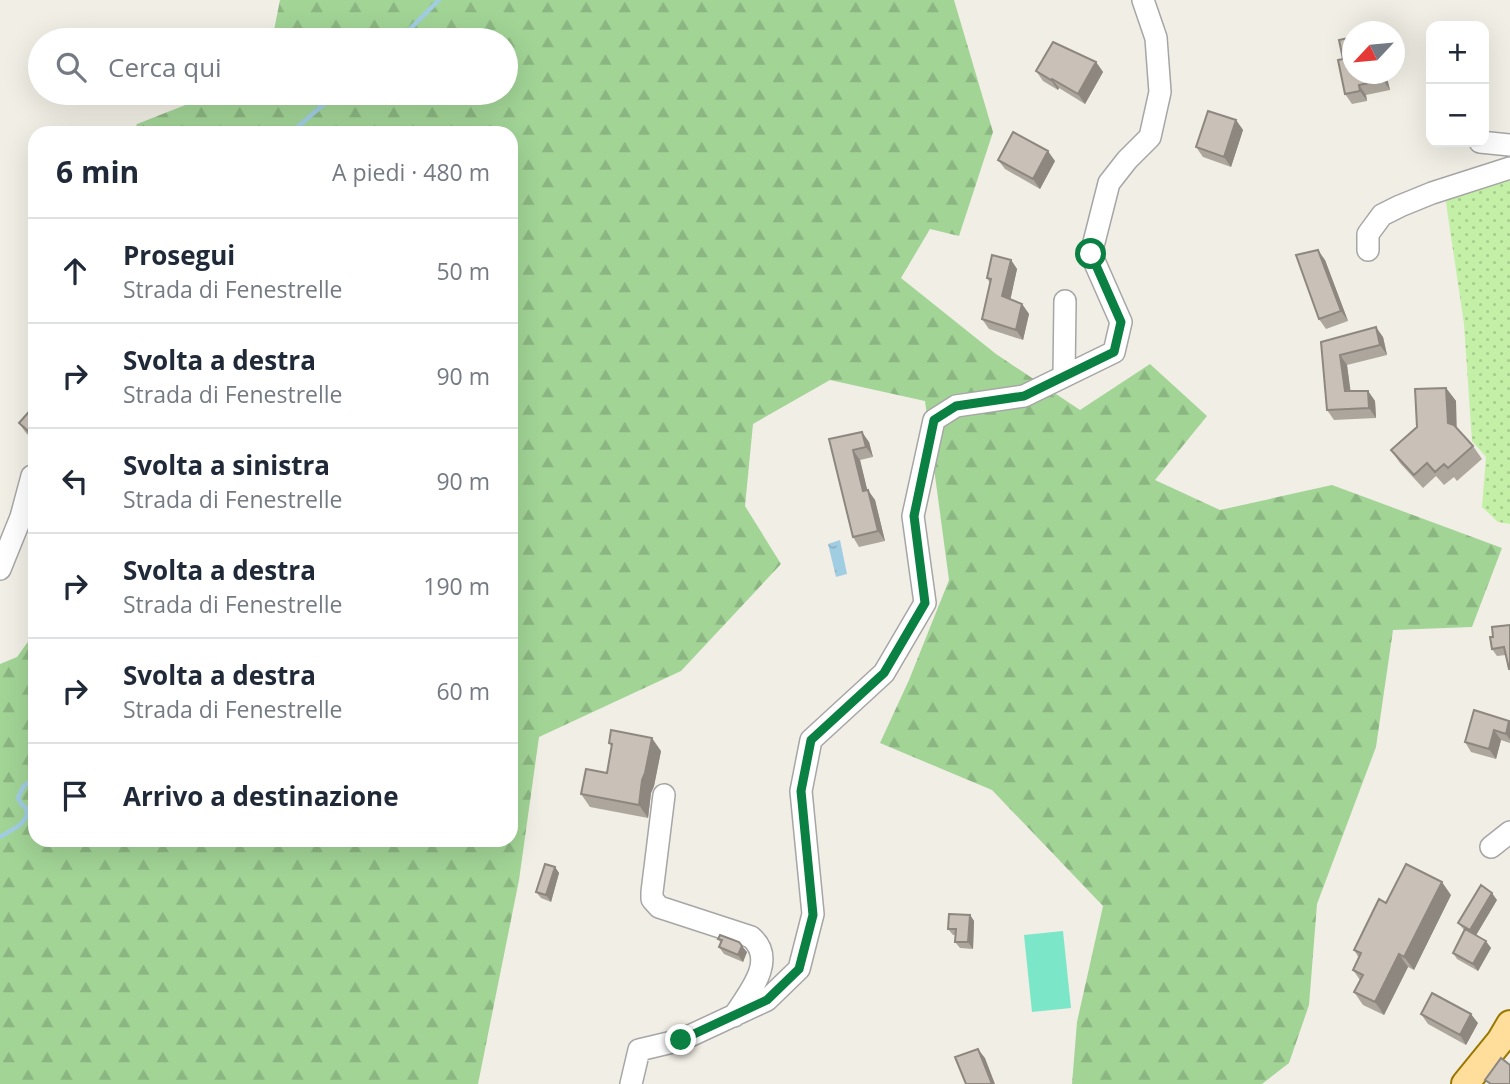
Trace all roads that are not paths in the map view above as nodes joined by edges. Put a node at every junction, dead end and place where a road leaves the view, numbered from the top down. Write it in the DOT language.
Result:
graph roads {
  1 [pos="1143,0"];
  2 [pos="1489,143"];
  3 [pos="1510,145"];
  4 [pos="1510,168"];
  5 [pos="1368,250"];
  6 [pos="1065,301"];
  7 [pos="1064,376"];
  8 [pos="28,491"];
  9 [pos="0,569"];
  10 [pos="664,795"];
  11 [pos="734,1016"];
  12 [pos="1510,1024"];
  13 [pos="632,1084"];
  14 [pos="1465,1084"];
  1 -- 7 [label="street"];
  2 -- 3 [label="street"];
  4 -- 5 [label="street"];
  6 -- 7 [label="street"];
  7 -- 11 [label="street"];
  8 -- 9 [label="street"];
  10 -- 11 [label="street"];
  11 -- 13 [label="street"];
  12 -- 14 [label="main road"];
}
